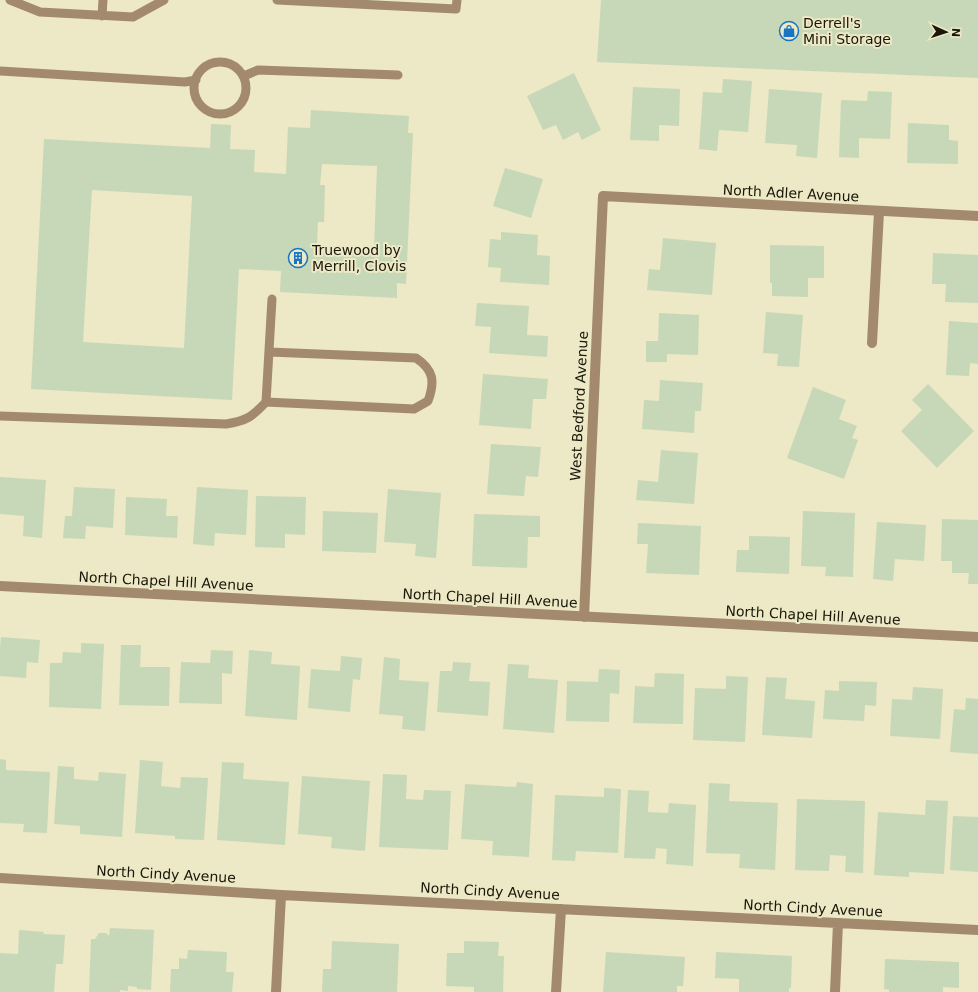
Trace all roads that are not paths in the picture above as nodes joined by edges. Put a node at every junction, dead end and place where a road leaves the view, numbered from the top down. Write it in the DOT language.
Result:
graph roads {
  1 [pos="10,0"];
  2 [pos="103,0"];
  3 [pos="164,0"];
  4 [pos="277,0"];
  5 [pos="457,0"];
  6 [pos="102,16"];
  7 [pos="0,71"];
  8 [pos="398,75"];
  9 [pos="244,76"];
  10 [pos="196,80"];
  11 [pos="603,196"];
  12 [pos="879,212"];
  13 [pos="978,216"];
  14 [pos="272,299"];
  15 [pos="872,343"];
  16 [pos="269,352"];
  17 [pos="266,402"];
  18 [pos="0,416"];
  19 [pos="0,586"];
  20 [pos="584,617"];
  21 [pos="978,637"];
  22 [pos="0,878"];
  23 [pos="281,895"];
  24 [pos="561,909"];
  25 [pos="838,923"];
  26 [pos="978,930"];
  27 [pos="276,992"];
  28 [pos="556,992"];
  29 [pos="835,992"];
  1 -- 6 [label="lane"];
  2 -- 6 [label="lane"];
  3 -- 6 [label="lane"];
  4 -- 5 [label="lane"];
  7 -- 10 [label="lane"];
  8 -- 9 [label="lane"];
  9 -- 10 [label="lane"];
  9 -- 10 [label="lane"];
  11 -- 12 [label="street, North Adler Avenue"];
  11 -- 20 [label="street, West Bedford Avenue"];
  12 -- 13 [label="street, North Adler Avenue"];
  12 -- 15 [label="street"];
  14 -- 16 [label="lane"];
  16 -- 17 [label="lane"];
  16 -- 17 [label="lane"];
  17 -- 18 [label="lane"];
  19 -- 20 [label="street, North Chapel Hill Avenue"];
  20 -- 21 [label="street, North Chapel Hill Avenue"];
  22 -- 23 [label="street, North Cindy Avenue"];
  23 -- 24 [label="street, North Cindy Avenue"];
  23 -- 27 [label="street"];
  24 -- 25 [label="street, North Cindy Avenue"];
  24 -- 28 [label="street"];
  25 -- 26 [label="street, North Cindy Avenue"];
  25 -- 29 [label="street"];
}
